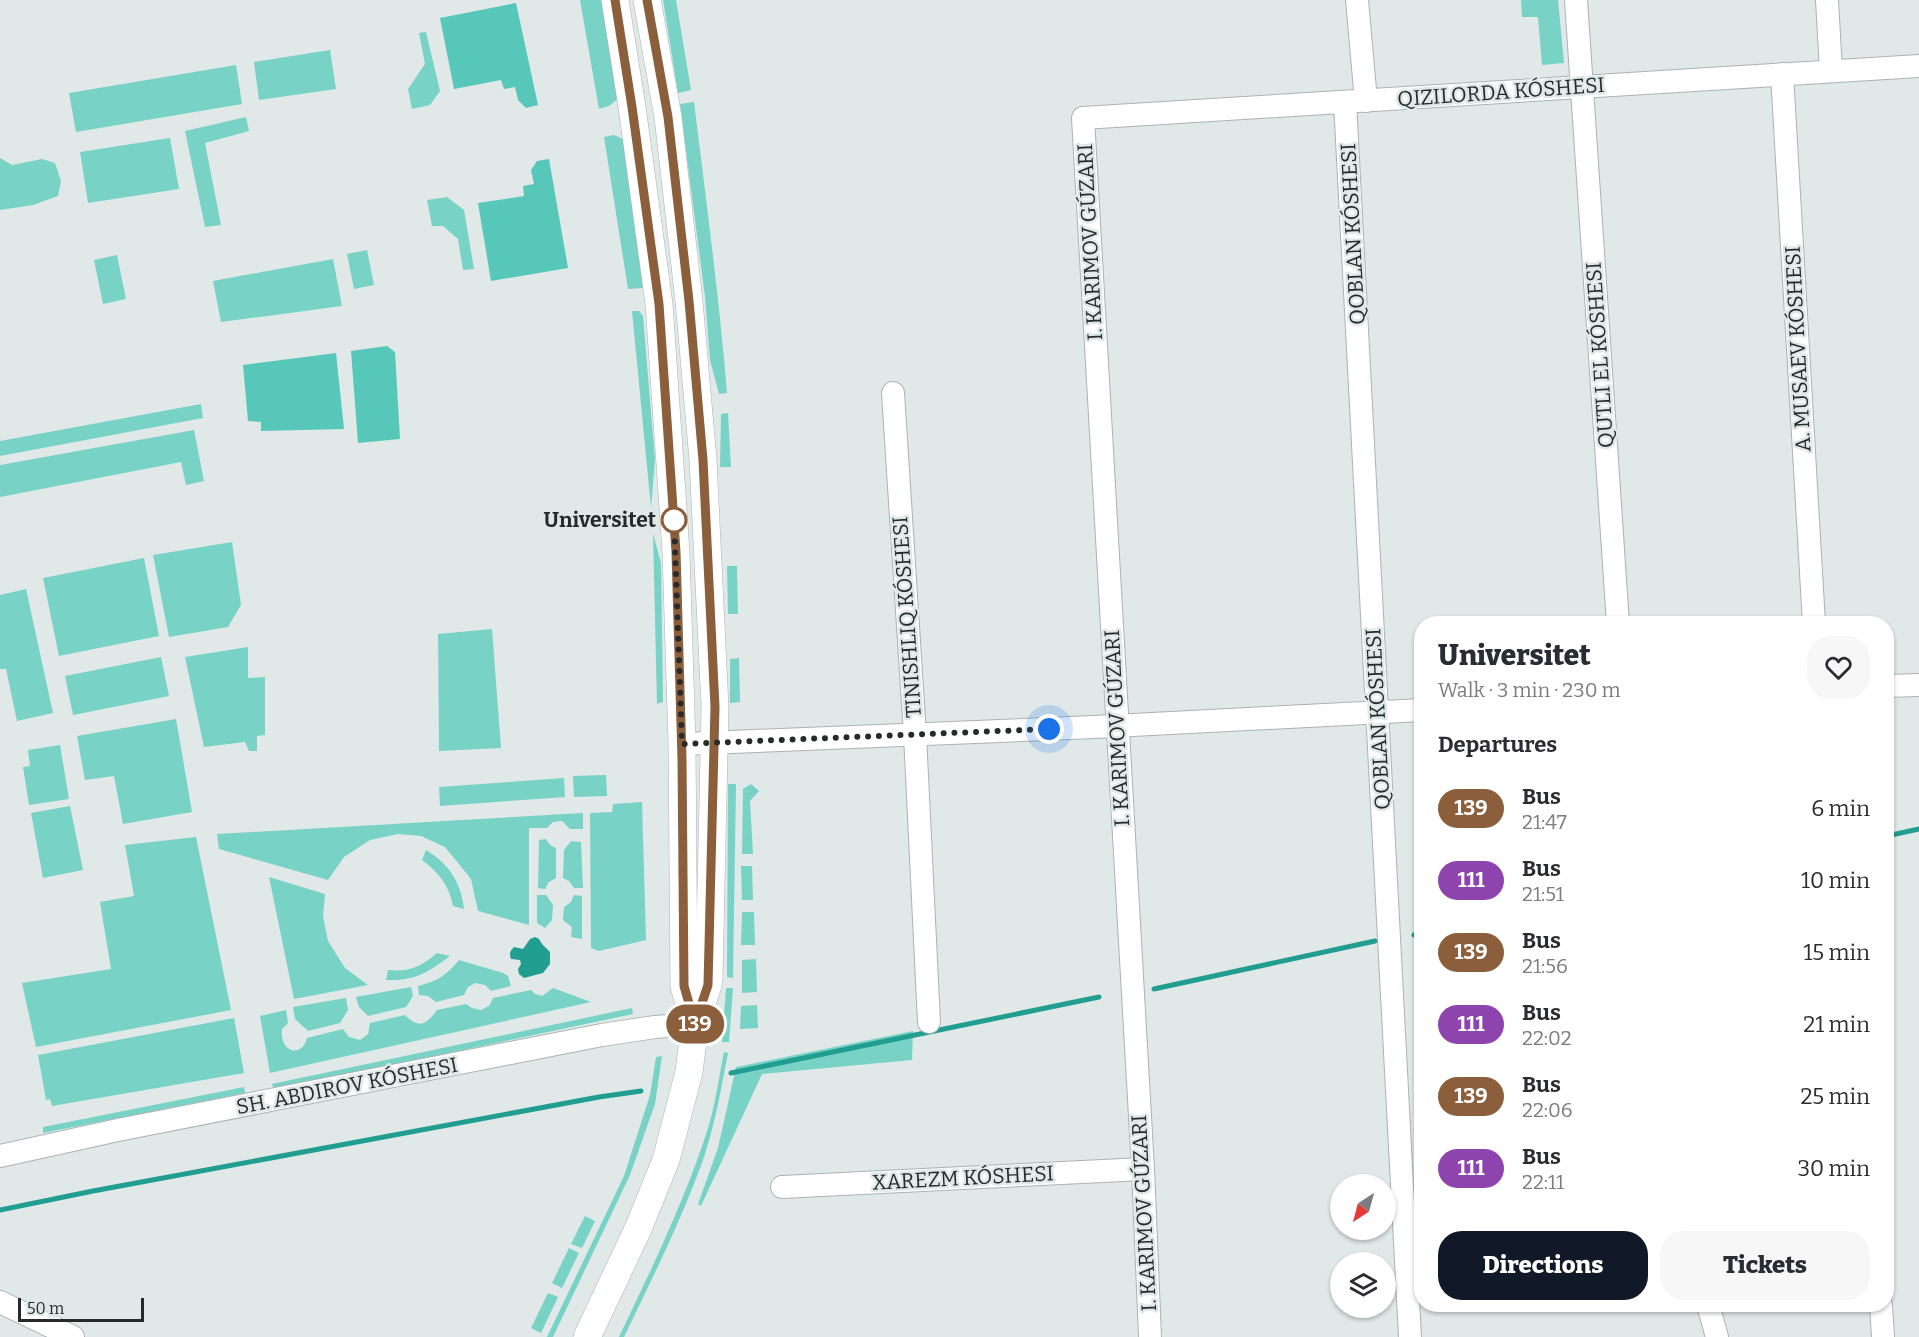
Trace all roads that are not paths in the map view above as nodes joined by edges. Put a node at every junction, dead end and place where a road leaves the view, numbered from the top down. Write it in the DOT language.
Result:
graph roads {
  1 [pos="615,0"];
  2 [pos="647,0"];
  3 [pos="1357,0"];
  4 [pos="1576,0"];
  5 [pos="1827,0"];
  6 [pos="1919,66"];
  7 [pos="1831,71"];
  8 [pos="1782,74"];
  9 [pos="1582,86"];
  10 [pos="1356,101"];
  11 [pos="893,393"];
  12 [pos="1617,616"];
  13 [pos="1814,616"];
  14 [pos="1919,685"];
  15 [pos="1894,686"];
  16 [pos="1414,711"];
  17 [pos="1378,713"];
  18 [pos="1116,725"];
  19 [pos="915,735"];
  20 [pos="715,743"];
  21 [pos="682,744"];
  22 [pos="929,1022"];
  23 [pos="695,1024"];
  24 [pos="0,1156"];
  25 [pos="1143,1169"];
  26 [pos="782,1187"];
  27 [pos="0,1302"];
  28 [pos="1710,1312"];
  29 [pos="1881,1312"];
  30 [pos="73,1337"];
  31 [pos="587,1337"];
  32 [pos="1150,1337"];
  33 [pos="1410,1337"];
  34 [pos="1717,1337"];
  35 [pos="1883,1337"];
  1 -- 21 [label="main road"];
  2 -- 20 [label="main road"];
  3 -- 10 [label="street, QOBLAN KÓSHESI"];
  4 -- 9 [label="street"];
  5 -- 7 [label="street"];
  6 -- 7 [label="street"];
  7 -- 8 [label="street"];
  8 -- 9 [label="street"];
  8 -- 13 [label="street, A. MUSAEV KÓSHESI"];
  9 -- 10 [label="street"];
  9 -- 12 [label="street"];
  10 -- 17 [label="street, QOBLAN KÓSHESI"];
  10 -- 18 [label="street"];
  11 -- 19 [label="street"];
  14 -- 15 [label="street"];
  16 -- 17 [label="street"];
  17 -- 18 [label="street"];
  17 -- 33 [label="street, QOBLAN KÓSHESI"];
  18 -- 19 [label="street"];
  18 -- 25 [label="street"];
  19 -- 20 [label="street"];
  19 -- 22 [label="street"];
  20 -- 21 [label="street"];
  20 -- 23 [label="main road"];
  21 -- 23 [label="main road"];
  23 -- 24 [label="street, SH. ABDIROV KÓSHESI"];
  23 -- 31 [label="main road"];
  25 -- 26 [label="street, XAREZM KÓSHESI"];
  25 -- 32 [label="street"];
  27 -- 30 [label="street"];
  28 -- 34 [label="street"];
  29 -- 35 [label="street"];
}
